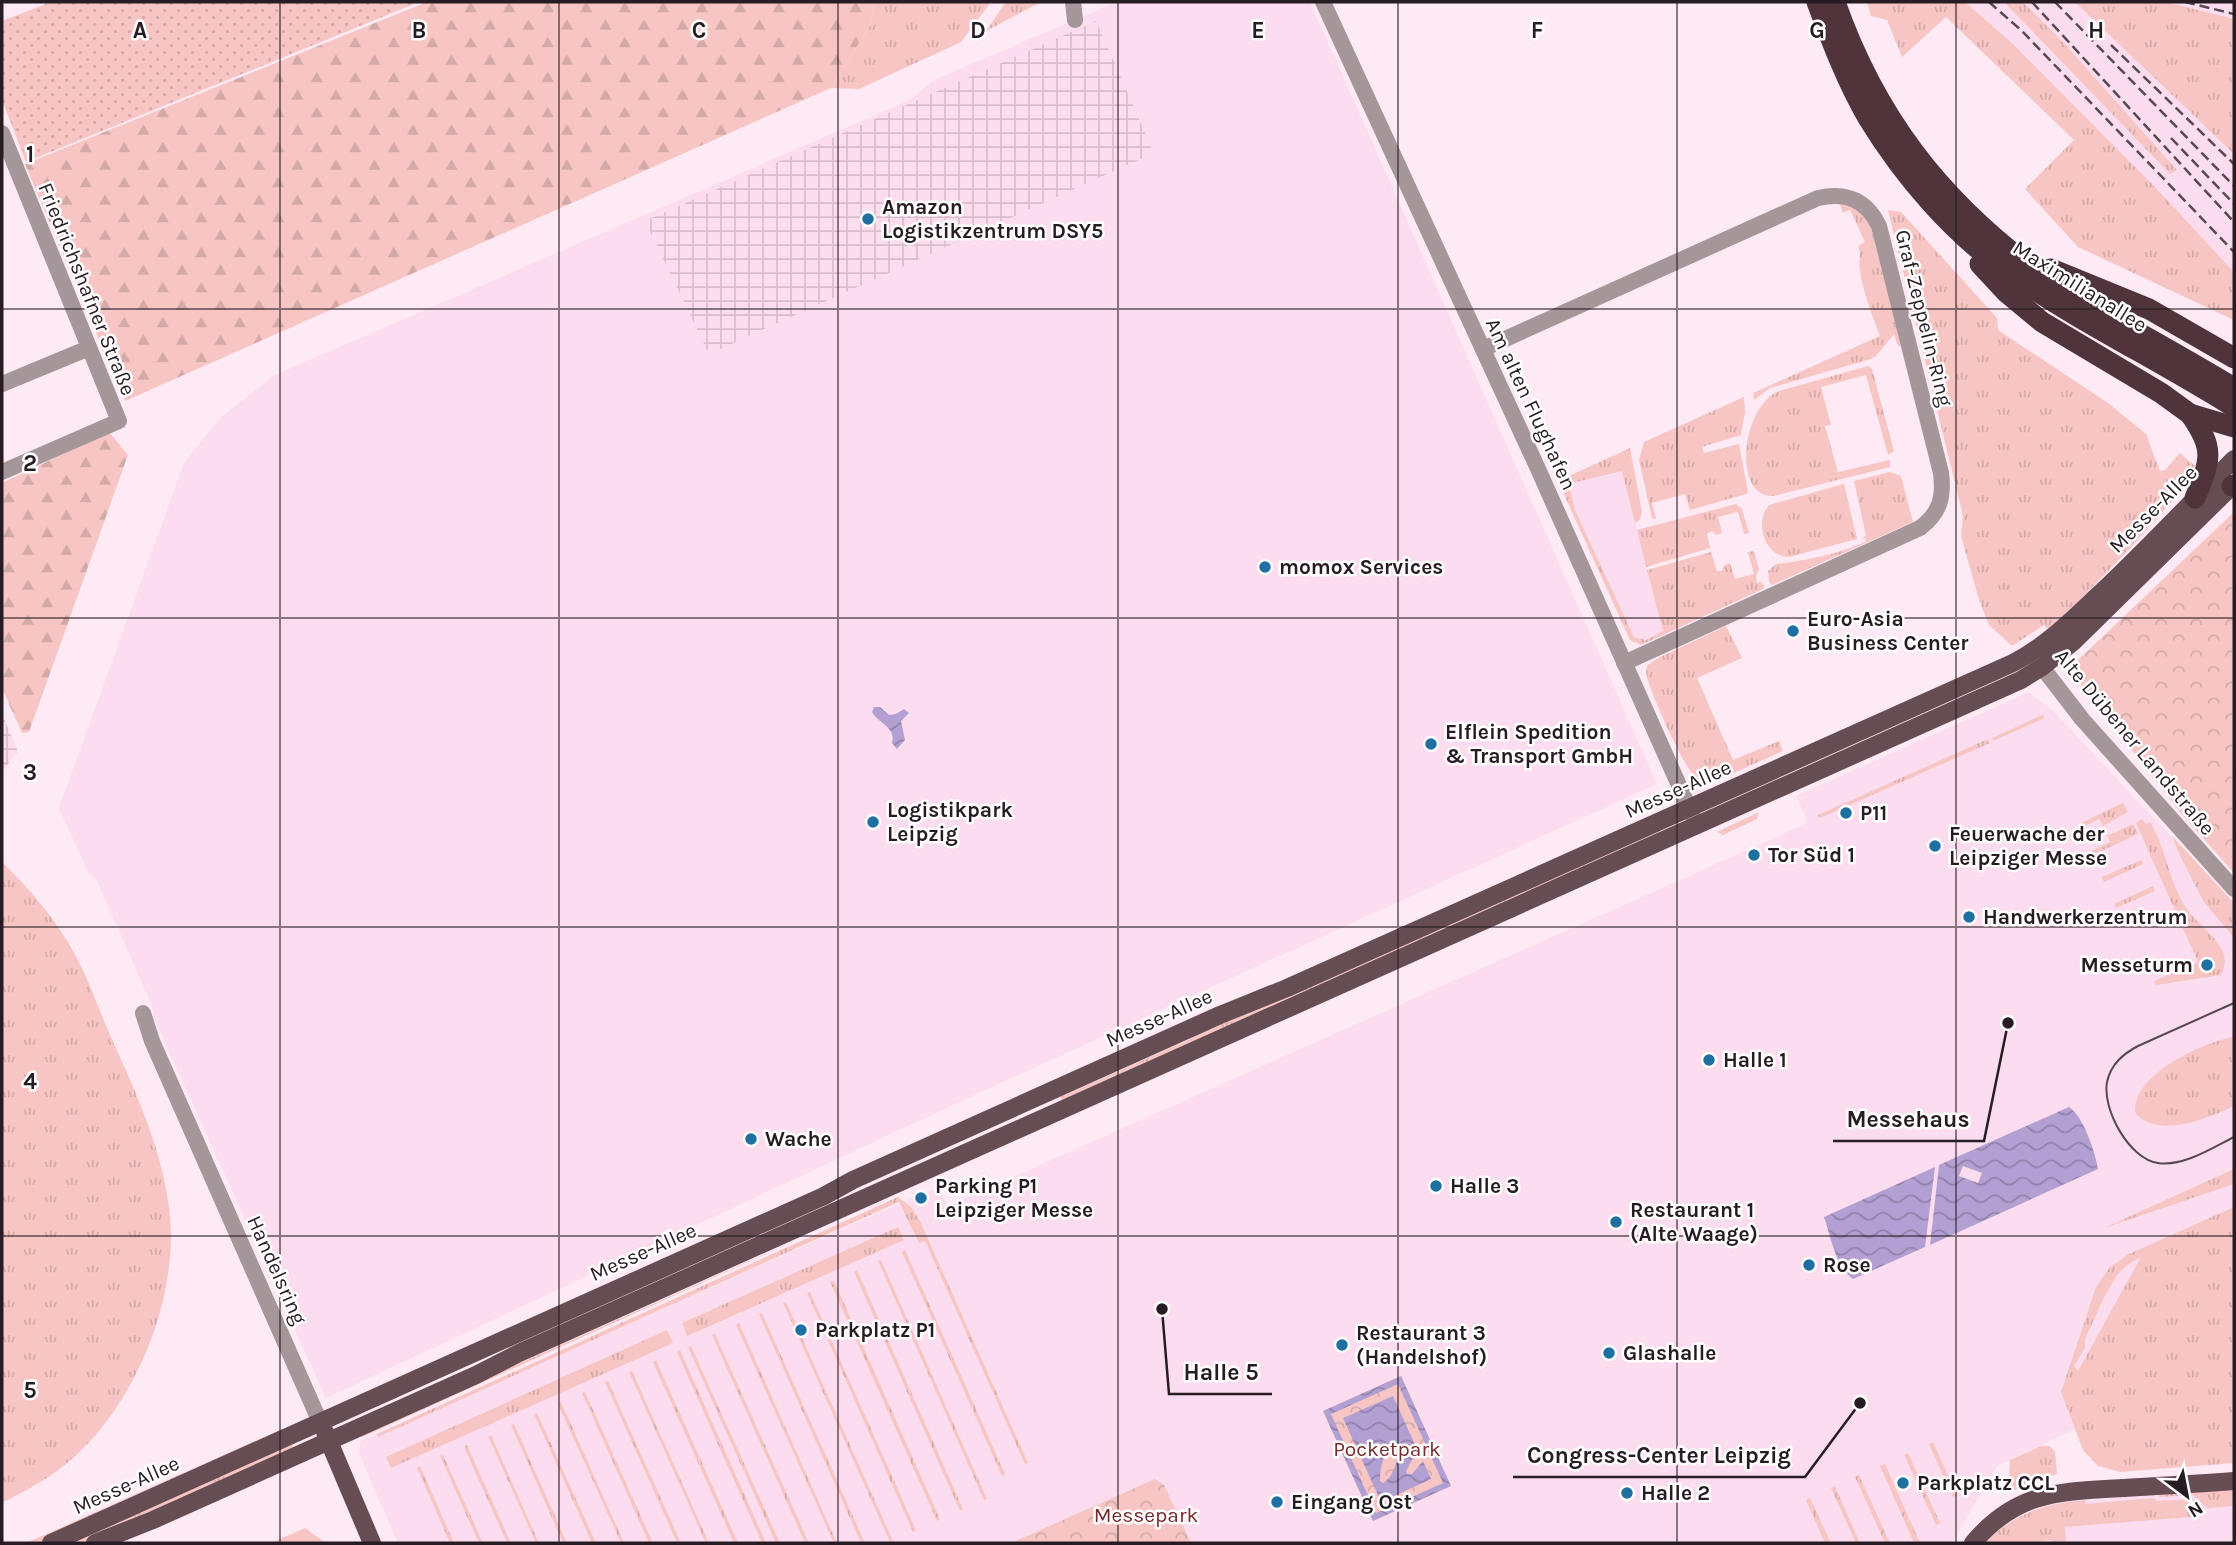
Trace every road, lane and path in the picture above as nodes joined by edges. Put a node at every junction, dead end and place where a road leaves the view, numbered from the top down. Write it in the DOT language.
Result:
graph roads {
  1 [pos="1073,2"];
  2 [pos="1323,2"];
  3 [pos="1817,2"];
  4 [pos="1835,2"];
  5 [pos="1075,20"];
  6 [pos="2,133"];
  7 [pos="1955,228"];
  8 [pos="2008,249"];
  9 [pos="89,348"];
  10 [pos="1483,349"];
  11 [pos="2234,358"];
  12 [pos="2207,381"];
  13 [pos="2,384"];
  14 [pos="2234,388"];
  15 [pos="2234,407"];
  16 [pos="2190,414"];
  17 [pos="2234,427"];
  18 [pos="2234,459"];
  19 [pos="2,472"];
  20 [pos="2234,485"];
  21 [pos="2195,498"];
  22 [pos="2037,660"];
  23 [pos="1624,663"];
  24 [pos="1689,808"];
  25 [pos="1697,825"];
  26 [pos="2234,889"];
  27 [pos="143,1013"];
  28 [pos="320,1422"];
  29 [pos="329,1441"];
  30 [pos="2234,1481"];
  31 [pos="51,1543"];
  32 [pos="95,1543"];
  33 [pos="372,1543"];
  34 [pos="1973,1543"];
  1 -- 5 [label="street"];
  2 -- 10 [label="street, Am alten Flughafen"];
  3 -- 7 [label="highway, Maximilianallee"];
  4 -- 8 [label="highway"];
  6 -- 9 [label="street, Friedrichshafner Straße"];
  7 -- 12 [label="highway, Maximilianallee"];
  7 -- 16 [label="highway"];
  8 -- 11 [label="highway"];
  8 -- 12 [label="highway"];
  9 -- 13 [label="street"];
  9 -- 19 [label="street, Friedrichshafner Straße"];
  10 -- 23 [label="street, Am alten Flughafen"];
  10 -- 23 [label="street, Graf-Zeppelin-Ring"];
  12 -- 14 [label="highway"];
  12 -- 15 [label="highway, Maximilianallee"];
  16 -- 17 [label="highway"];
  16 -- 21 [label="highway"];
  18 -- 21 [label="main road, Messe-Allee"];
  20 -- 22 [label="main road, Messe-Allee"];
  21 -- 22 [label="main road, Messe-Allee"];
  22 -- 24 [label="main road, Messe-Allee"];
  22 -- 25 [label="main road, Messe-Allee"];
  22 -- 26 [label="street, Alte Dübener Landstraße"];
  23 -- 24 [label="street, Am alten Flughafen"];
  24 -- 25 [label="street, Am alten Flughafen"];
  24 -- 28 [label="main road, Messe-Allee"];
  25 -- 29 [label="main road, Messe-Allee"];
  27 -- 28 [label="street, Handelsring"];
  28 -- 29 [label="main road, Handelsring"];
  28 -- 31 [label="main road, Messe-Allee"];
  29 -- 32 [label="main road, Messe-Allee"];
  29 -- 33 [label="main road, Handelsring"];
  30 -- 34 [label="main road"];
}
